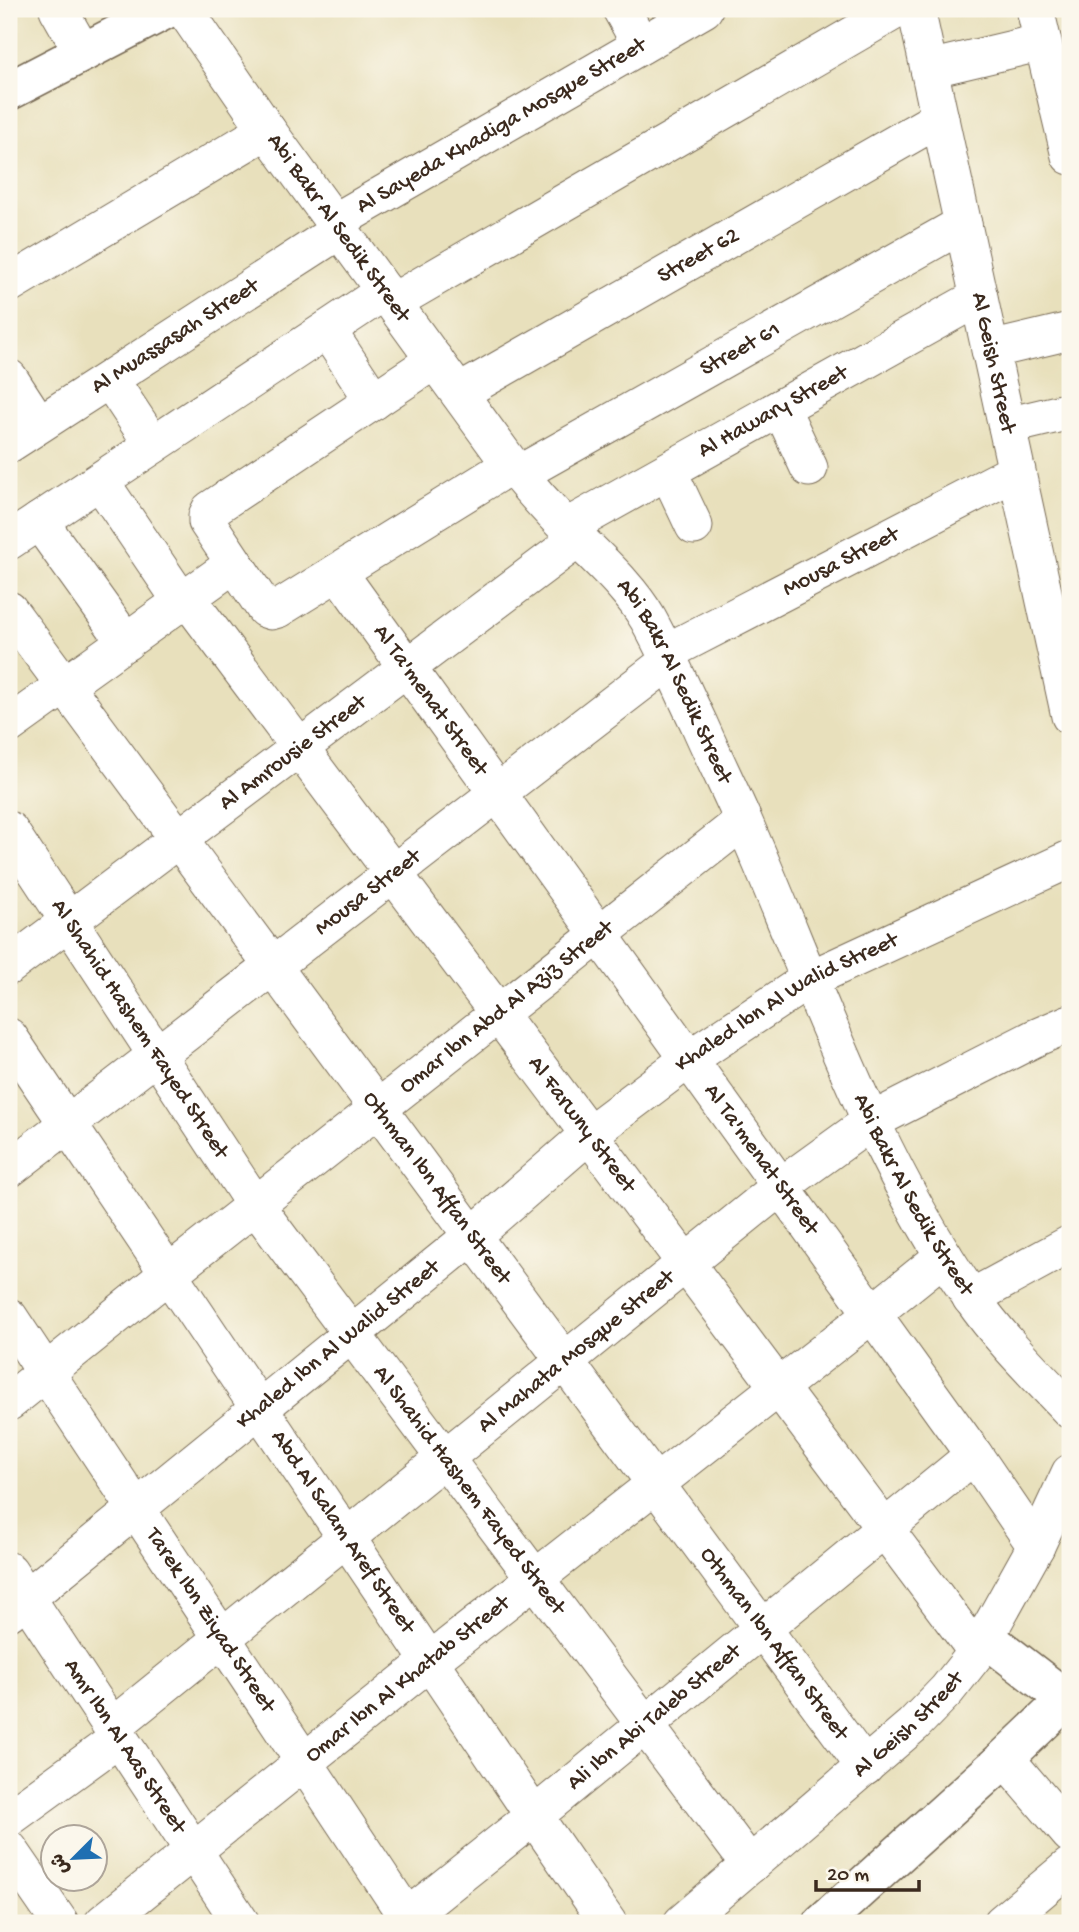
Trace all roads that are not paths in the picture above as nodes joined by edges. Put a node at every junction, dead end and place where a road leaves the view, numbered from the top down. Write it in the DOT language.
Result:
graph roads {
  1 [pos="58,9"];
  2 [pos="167,9"];
  3 [pos="184,9"];
  4 [pos="621,9"];
  5 [pos="704,9"];
  6 [pos="898,9"];
  7 [pos="916,9"];
  8 [pos="1039,25"];
  9 [pos="641,45"];
  10 [pos="83,53"];
  11 [pos="929,69"];
  12 [pos="9,91"];
  13 [pos="940,118"];
  14 [pos="267,130"];
  15 [pos="1070,156"];
  16 [pos="963,224"];
  17 [pos="338,226"];
  18 [pos="9,284"];
  19 [pos="389,296"];
  20 [pos="979,298"];
  21 [pos="327,330"];
  22 [pos="1070,331"];
  23 [pos="990,350"];
  24 [pos="435,360"];
  25 [pos="9,378"];
  26 [pos="110,380"];
  27 [pos="459,393"];
  28 [pos="374,401"];
  29 [pos="781,408"];
  30 [pos="1070,411"];
  31 [pos="39,424"];
  32 [pos="1007,426"];
  33 [pos="9,444"];
  34 [pos="153,445"];
  35 [pos="809,468"];
  36 [pos="515,469"];
  37 [pos="668,471"];
  38 [pos="1017,471"];
  39 [pos="100,481"];
  40 [pos="39,521"];
  41 [pos="694,526"];
  42 [pos="573,533"];
  43 [pos="9,541"];
  44 [pos="234,564"];
  45 [pos="338,572"];
  46 [pos="184,600"];
  47 [pos="9,610"];
  48 [pos="125,642"];
  49 [pos="667,657"];
  50 [pos="407,668"];
  51 [pos="65,685"];
  52 [pos="1070,716"];
  53 [pos="9,725"];
  54 [pos="300,748"];
  55 [pos="498,793"];
  56 [pos="743,821"];
  57 [pos="9,830"];
  58 [pos="178,839"];
  59 [pos="1070,859"];
  60 [pos="393,873"];
  61 [pos="69,921"];
  62 [pos="599,935"];
  63 [pos="9,966"];
  64 [pos="272,967"];
  65 [pos="808,980"];
  66 [pos="499,1014"];
  67 [pos="1070,1023"];
  68 [pos="9,1037"];
  69 [pos="157,1055"];
  70 [pos="689,1059"];
  71 [pos="377,1109"];
  72 [pos="870,1122"];
  73 [pos="68,1124"];
  74 [pos="588,1135"];
  75 [pos="9,1169"];
  76 [pos="780,1186"];
  77 [pos="256,1205"];
  78 [pos="472,1236"];
  79 [pos="1070,1244"];
  80 [pos="944,1256"];
  81 [pos="686,1264"];
  82 [pos="168,1274"];
  83 [pos="971,1298"];
  84 [pos="872,1314"];
  85 [pos="9,1317"];
  86 [pos="352,1334"];
  87 [pos="564,1362"];
  88 [pos="45,1372"];
  89 [pos="778,1388"];
  90 [pos="9,1402"];
  91 [pos="260,1409"];
  92 [pos="1070,1410"];
  93 [pos="974,1455"];
  94 [pos="445,1459"];
  95 [pos="1070,1473"];
  96 [pos="655,1484"];
  97 [pos="136,1509"];
  98 [pos="884,1529"];
  99 [pos="347,1538"];
  100 [pos="1036,1546"];
  101 [pos="535,1579"];
  102 [pos="15,1594"];
  103 [pos="762,1630"];
  104 [pos="222,1639"];
  105 [pos="981,1644"];
  106 [pos="430,1661"];
  107 [pos="1069,1698"];
  108 [pos="644,1726"];
  109 [pos="115,1732"];
  110 [pos="1005,1758"];
  111 [pos="304,1762"];
  112 [pos="864,1767"];
  113 [pos="534,1816"];
  114 [pos="9,1818"];
  115 [pos="1070,1834"];
  116 [pos="9,1849"];
  117 [pos="193,1851"];
  118 [pos="750,1865"];
  119 [pos="1070,1866"];
  120 [pos="406,1921"];
  121 [pos="60,1923"];
  122 [pos="103,1923"];
  123 [pos="241,1923"];
  124 [pos="608,1923"];
  125 [pos="682,1923"];
  126 [pos="822,1923"];
  127 [pos="1002,1923"];
  1 -- 10 [label="street"];
  2 -- 10 [label="street"];
  3 -- 14 [label="street, Abi Bakr Al Sedik Street"];
  4 -- 9 [label="street"];
  5 -- 9 [label="street, Al Sayeda Khadiga Mosque Street"];
  6 -- 19 [label="street"];
  7 -- 11 [label="street, Al Geish Street"];
  8 -- 11 [label="street"];
  8 -- 15 [label="street"];
  9 -- 17 [label="street, Al Sayeda Khadiga Mosque Street"];
  10 -- 12 [label="street"];
  11 -- 13 [label="street, Al Geish Street"];
  13 -- 16 [label="street, Al Geish Street"];
  13 -- 27 [label="street, Street 62"];
  14 -- 17 [label="street, Abi Bakr Al Sedik Street"];
  14 -- 18 [label="street"];
  16 -- 20 [label="street, Al Geish Street"];
  16 -- 36 [label="street, Street 61"];
  17 -- 19 [label="street, Abi Bakr Al Sedik Street"];
  17 -- 26 [label="street, Al Muassasah Street"];
  19 -- 21 [label="street"];
  19 -- 24 [label="street, Abi Bakr Al Sedik Street"];
  20 -- 23 [label="street, Al Geish Street"];
  20 -- 29 [label="street, Al Hawary Street"];
  21 -- 28 [label="street"];
  21 -- 34 [label="street"];
  22 -- 23 [label="street"];
  23 -- 32 [label="street, Al Geish Street"];
  24 -- 27 [label="street, Abi Bakr Al Sedik Street"];
  24 -- 28 [label="street"];
  25 -- 31 [label="street"];
  26 -- 31 [label="street, Al Muassasah Street"];
  26 -- 34 [label="street"];
  27 -- 36 [label="street, Abi Bakr Al Sedik Street"];
  28 -- 44 [label="street"];
  29 -- 35 [label="street"];
  29 -- 37 [label="street, Al Hawary Street"];
  30 -- 32 [label="street"];
  31 -- 33 [label="street, Al Muassasah Street"];
  32 -- 38 [label="street, Al Geish Street"];
  34 -- 39 [label="street"];
  36 -- 42 [label="street, Abi Bakr Al Sedik Street"];
  36 -- 45 [label="street, Street 61"];
  37 -- 41 [label="street"];
  37 -- 42 [label="street, Al Hawary Street"];
  38 -- 49 [label="street, Mousa Street"];
  38 -- 52 [label="street, Al Geish Street"];
  39 -- 40 [label="street"];
  39 -- 46 [label="street, Al Farwny Street"];
  40 -- 43 [label="street"];
  40 -- 48 [label="street"];
  42 -- 49 [label="street, Abi Bakr Al Sedik Street"];
  42 -- 50 [label="street, Al Amrousie Street"];
  44 -- 45 [label="street, Street 61"];
  44 -- 46 [label="street"];
  45 -- 50 [label="street, Al Ta'menat Street"];
  46 -- 48 [label="street"];
  46 -- 54 [label="street, Al Farwny Street"];
  47 -- 51 [label="street, Othman Ibn Affan Street"];
  48 -- 51 [label="street"];
  49 -- 55 [label="street, Mousa Street"];
  49 -- 56 [label="street, Abi Bakr Al Sedik Street"];
  50 -- 54 [label="street, Al Amrousie Street"];
  50 -- 55 [label="street, Al Ta'menat Street"];
  51 -- 53 [label="street"];
  51 -- 58 [label="street, Othman Ibn Affan Street"];
  54 -- 58 [label="street, Al Amrousie Street"];
  54 -- 60 [label="street, Al Farwny Street"];
  55 -- 60 [label="street, Mousa Street"];
  55 -- 62 [label="street, Al Ta'menat Street"];
  56 -- 62 [label="street, Omar Ibn Abd Al Aziz Street"];
  56 -- 65 [label="street, Abi Bakr Al Sedik Street"];
  57 -- 61 [label="street, Al Shahid Hashem Fayed Street"];
  58 -- 61 [label="street, Al Amrousie Street"];
  58 -- 64 [label="street, Othman Ibn Affan Street"];
  59 -- 65 [label="street, Khaled Ibn Al Walid Street"];
  60 -- 64 [label="street, Mousa Street"];
  60 -- 66 [label="street, Al Farwny Street"];
  61 -- 63 [label="street, Al Amrousie Street"];
  61 -- 69 [label="street, Al Shahid Hashem Fayed Street"];
  62 -- 66 [label="street, Omar Ibn Abd Al Aziz Street"];
  62 -- 70 [label="street, Al Ta'menat Street"];
  64 -- 69 [label="street, Mousa Street"];
  64 -- 71 [label="street, Othman Ibn Affan Street"];
  65 -- 70 [label="street, Khaled Ibn Al Walid Street"];
  65 -- 72 [label="street, Abi Bakr Al Sedik Street"];
  66 -- 71 [label="street, Omar Ibn Abd Al Aziz Street"];
  66 -- 74 [label="street, Al Farwny Street"];
  67 -- 72 [label="street, Al Mahata Mosque Street"];
  68 -- 73 [label="street, Abd Al Salam Aref Street"];
  69 -- 73 [label="street, Mousa Street"];
  69 -- 77 [label="street, Al Shahid Hashem Fayed Street"];
  70 -- 74 [label="street, Khaled Ibn Al Walid Street"];
  70 -- 76 [label="street, Al Ta'menat Street"];
  71 -- 77 [label="street, Omar Ibn Abd Al Aziz Street"];
  71 -- 78 [label="street, Othman Ibn Affan Street"];
  72 -- 76 [label="street, Al Mahata Mosque Street"];
  72 -- 80 [label="street, Abi Bakr Al Sedik Street"];
  73 -- 75 [label="street, Mousa Street"];
  73 -- 82 [label="street, Abd Al Salam Aref Street"];
  74 -- 78 [label="street, Khaled Ibn Al Walid Street"];
  74 -- 81 [label="street, Al Farwny Street"];
  76 -- 81 [label="street, Al Mahata Mosque Street"];
  76 -- 84 [label="street, Al Ta'menat Street"];
  77 -- 82 [label="street, Omar Ibn Abd Al Aziz Street"];
  77 -- 86 [label="street, Al Shahid Hashem Fayed Street"];
  78 -- 86 [label="street, Khaled Ibn Al Walid Street"];
  78 -- 87 [label="street, Othman Ibn Affan Street"];
  79 -- 83 [label="street"];
  80 -- 83 [label="street, Abi Bakr Al Sedik Street"];
  80 -- 84 [label="street, Omar Ibn Al Khatab Street"];
  81 -- 87 [label="street, Al Mahata Mosque Street"];
  81 -- 89 [label="street, Al Farwny Street"];
  82 -- 88 [label="street, Omar Ibn Abd Al Aziz Street"];
  82 -- 91 [label="street, Abd Al Salam Aref Street"];
  83 -- 92 [label="street, Abi Bakr Al Sedik Street"];
  84 -- 89 [label="street, Omar Ibn Al Khatab Street"];
  84 -- 93 [label="street, Al Ta'menat Street"];
  85 -- 88 [label="street, Tarek Ibn Ziyad Street"];
  86 -- 91 [label="street, Khaled Ibn Al Walid Street"];
  86 -- 94 [label="street, Al Shahid Hashem Fayed Street"];
  87 -- 94 [label="street, Al Mahata Mosque Street"];
  87 -- 96 [label="street, Othman Ibn Affan Street"];
  88 -- 90 [label="street, Omar Ibn Abd Al Aziz Street"];
  88 -- 97 [label="street, Tarek Ibn Ziyad Street"];
  89 -- 96 [label="street, Omar Ibn Al Khatab Street"];
  89 -- 98 [label="street, Al Farwny Street"];
  91 -- 97 [label="street, Khaled Ibn Al Walid Street"];
  91 -- 99 [label="street, Abd Al Salam Aref Street"];
  93 -- 98 [label="street, Ali Ibn Abi Taleb Street"];
  93 -- 100 [label="street, Al Ta'menat Street"];
  94 -- 99 [label="street, Al Mahata Mosque Street"];
  94 -- 101 [label="street, Al Shahid Hashem Fayed Street"];
  95 -- 100 [label="street, Al Geish Street"];
  96 -- 101 [label="street, Omar Ibn Al Khatab Street"];
  96 -- 103 [label="street, Othman Ibn Affan Street"];
  97 -- 102 [label="street, Khaled Ibn Al Walid Street"];
  97 -- 104 [label="street, Tarek Ibn Ziyad Street"];
  98 -- 103 [label="street, Ali Ibn Abi Taleb Street"];
  98 -- 105 [label="street, Al Farwny Street"];
  99 -- 104 [label="street, Al Mahata Mosque Street"];
  99 -- 106 [label="street, Abd Al Salam Aref Street"];
  100 -- 105 [label="street, Al Geish Street"];
  101 -- 106 [label="street, Omar Ibn Al Khatab Street"];
  101 -- 108 [label="street, Al Shahid Hashem Fayed Street"];
  102 -- 109 [label="street, Amr Ibn Al Aas Street"];
  103 -- 108 [label="street, Ali Ibn Abi Taleb Street"];
  103 -- 112 [label="street, Othman Ibn Affan Street"];
  104 -- 109 [label="street, Al Mahata Mosque Street"];
  104 -- 111 [label="street, Tarek Ibn Ziyad Street"];
  105 -- 107 [label="street"];
  105 -- 112 [label="street, Al Geish Street"];
  106 -- 111 [label="street, Omar Ibn Al Khatab Street"];
  106 -- 113 [label="street, Abd Al Salam Aref Street"];
  107 -- 110 [label="street"];
  108 -- 113 [label="street, Ali Ibn Abi Taleb Street"];
  108 -- 118 [label="street, Al Shahid Hashem Fayed Street"];
  109 -- 114 [label="street, Al Mahata Mosque Street"];
  109 -- 117 [label="street, Amr Ibn Al Aas Street"];
  110 -- 115 [label="street"];
  110 -- 126 [label="street"];
  111 -- 117 [label="street, Omar Ibn Al Khatab Street"];
  111 -- 120 [label="street, Tarek Ibn Ziyad Street"];
  112 -- 118 [label="street, Al Geish Street"];
  113 -- 120 [label="street, Ali Ibn Abi Taleb Street"];
  113 -- 124 [label="street, Abd Al Salam Aref Street"];
  116 -- 121 [label="street"];
  117 -- 122 [label="street, Omar Ibn Al Khatab Street"];
  117 -- 123 [label="street, Amr Ibn Al Aas Street"];
  118 -- 125 [label="street, Al Geish Street"];
  119 -- 127 [label="street"];
}
